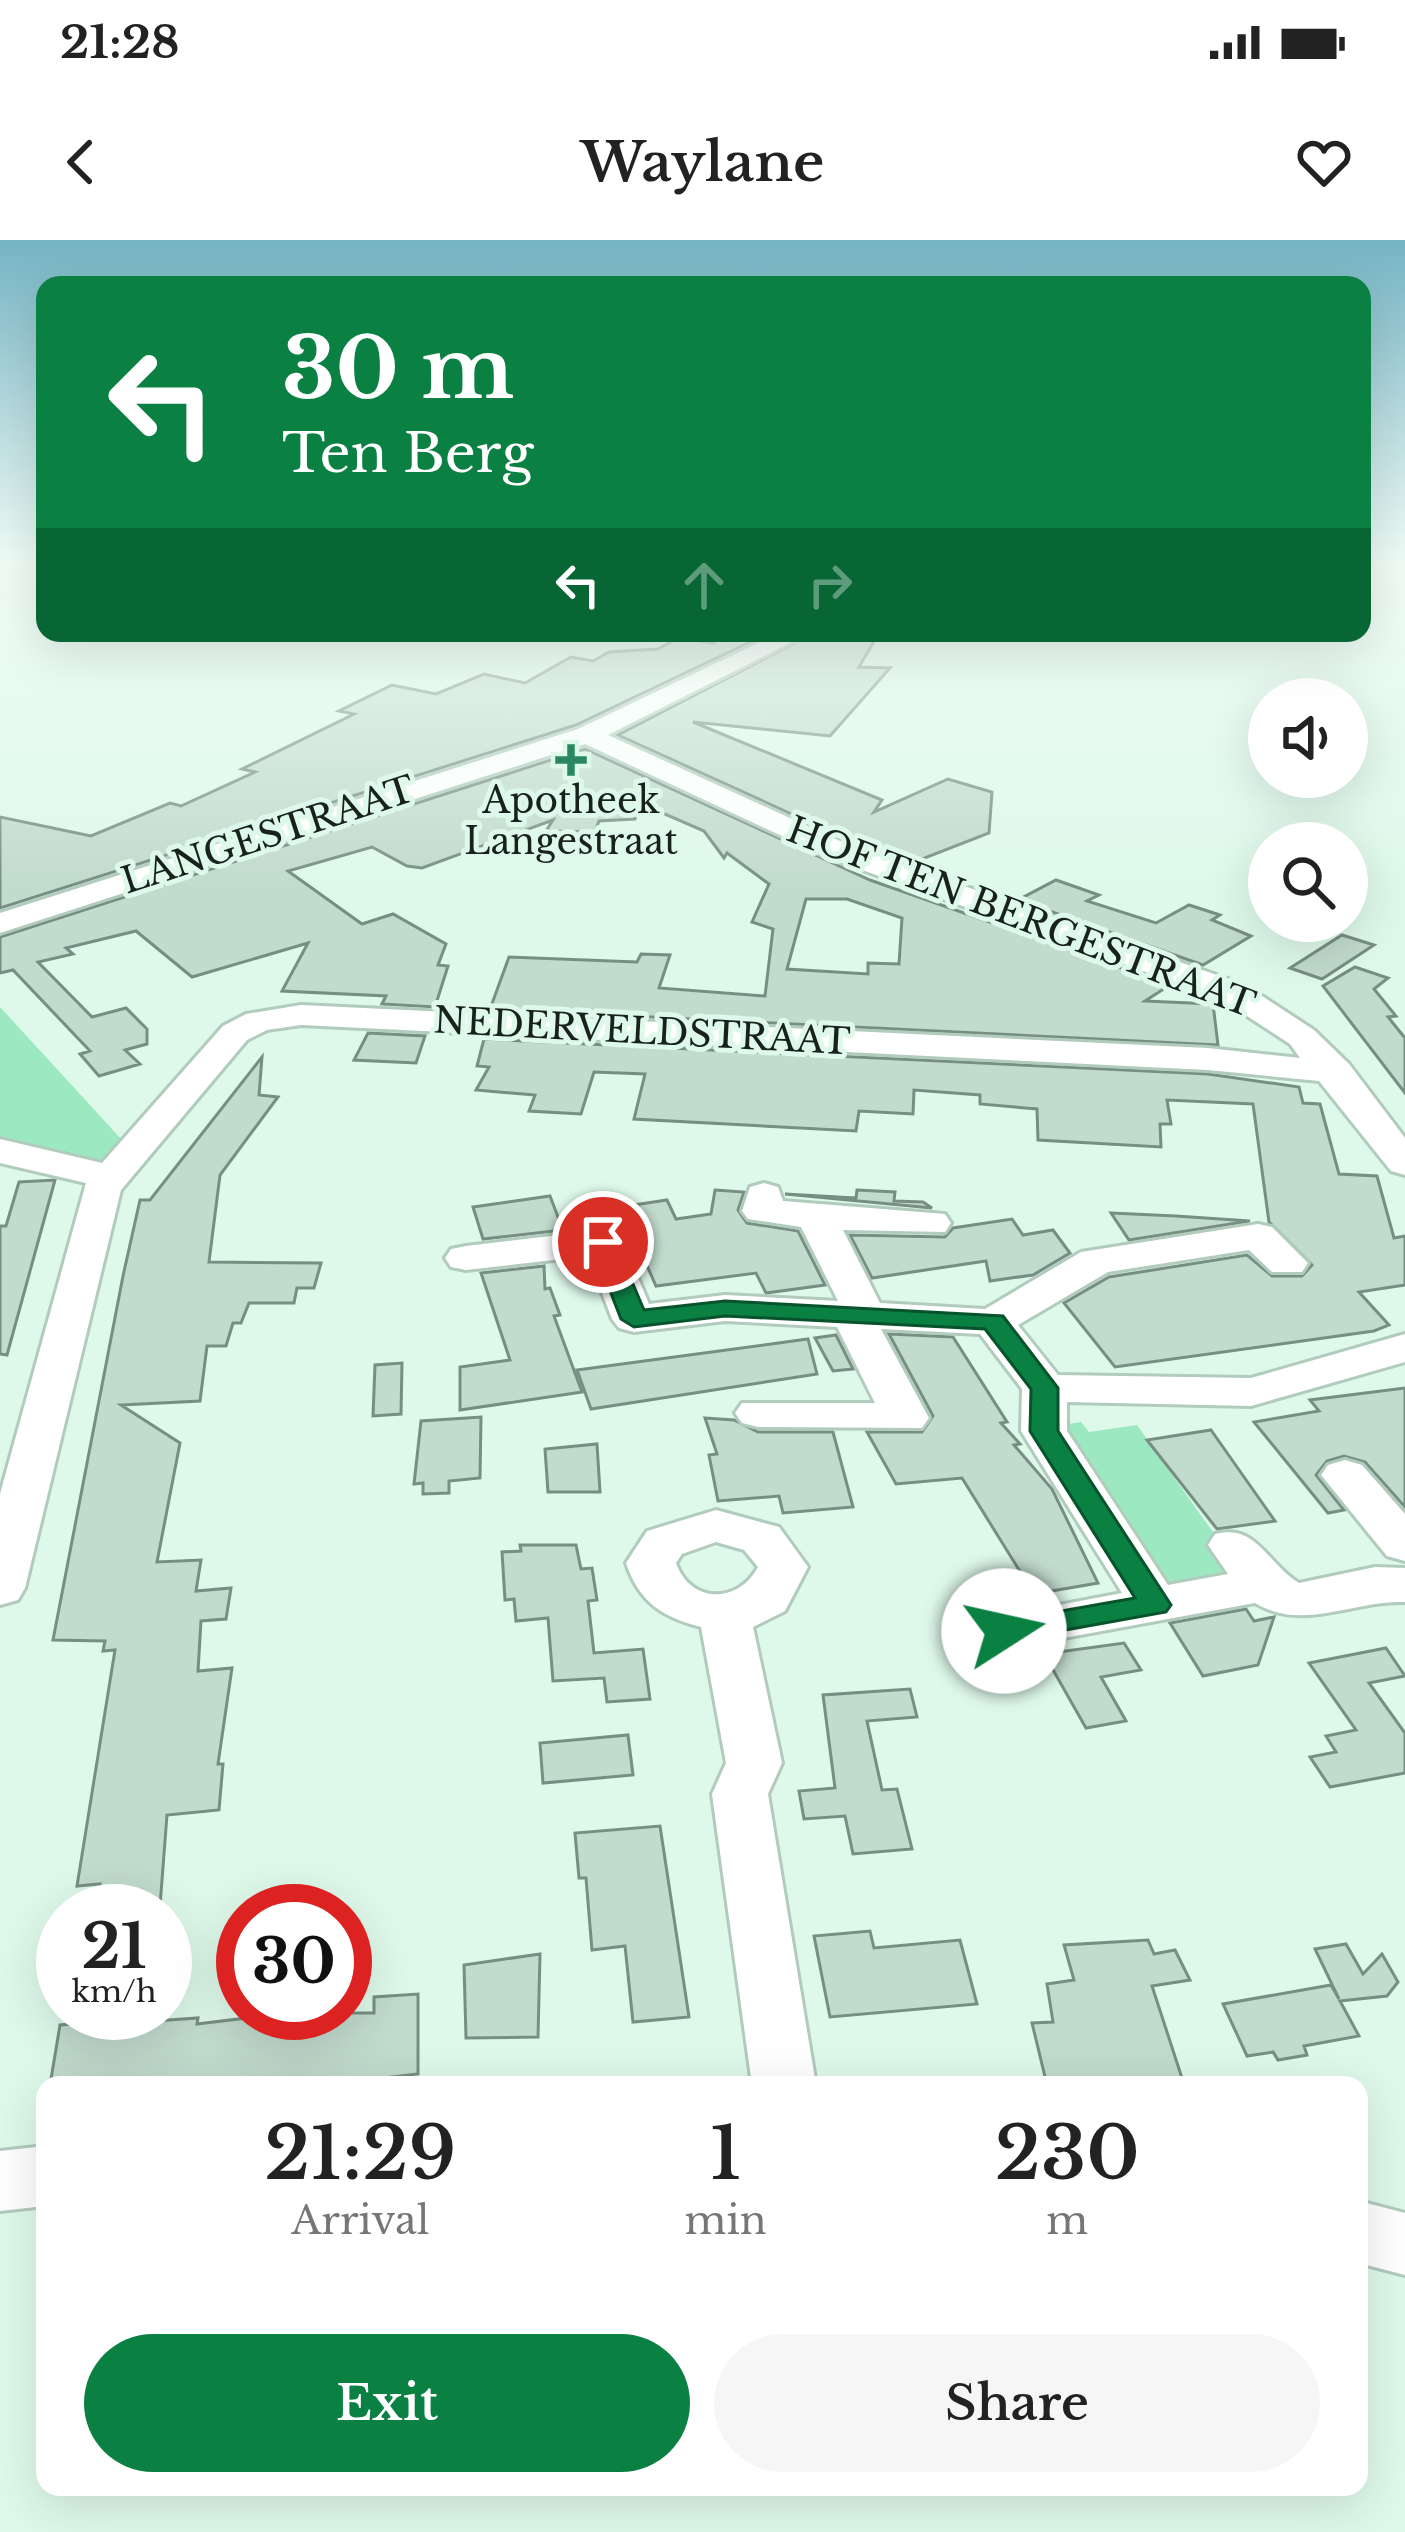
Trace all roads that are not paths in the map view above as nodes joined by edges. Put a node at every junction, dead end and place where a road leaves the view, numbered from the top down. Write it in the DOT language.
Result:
graph roads {
  1 [pos="717,672"];
  2 [pos="587,735"];
  3 [pos="0,922"];
  4 [pos="1264,1009"];
  5 [pos="1208,1059"];
  6 [pos="1336,1072"];
  7 [pos="0,1151"];
  8 [pos="1405,1163"];
  9 [pos="122,1165"];
  10 [pos="764,1195"];
  11 [pos="815,1216"];
  12 [pos="931,1222"];
  13 [pos="466,1258"];
  14 [pos="1287,1263"];
  15 [pos="857,1317"];
  16 [pos="993,1322"];
  17 [pos="1405,1347"];
  18 [pos="1045,1388"];
  19 [pos="758,1413"];
  20 [pos="1345,1475"];
  21 [pos="1405,1574"];
  22 [pos="0,1588"];
  23 [pos="1155,1605"];
  24 [pos="724,1613"];
  25 [pos="1004,1631"];
  26 [pos="783,2076"];
  27 [pos="36,2177"];
  28 [pos="0,2181"];
  29 [pos="1368,2234"];
  30 [pos="1405,2244"];
  1 -- 2 [label="street, LANGESTRAAT"];
  2 -- 3 [label="street, LANGESTRAAT"];
  2 -- 4 [label="street, HOF TEN BERGESTRAAT"];
  4 -- 5 [label="street"];
  4 -- 6 [label="street, HOF TEN BERGESTRAAT"];
  5 -- 6 [label="street, NEDERVELDSTRAAT"];
  5 -- 9 [label="street, NEDERVELDSTRAAT"];
  6 -- 8 [label="street, HOF TEN BERGESTRAAT"];
  7 -- 9 [label="street"];
  9 -- 22 [label="street"];
  10 -- 11 [label="street"];
  11 -- 12 [label="street"];
  11 -- 15 [label="street"];
  13 -- 15 [label="street"];
  14 -- 16 [label="street"];
  15 -- 16 [label="street"];
  15 -- 19 [label="street"];
  16 -- 18 [label="street"];
  17 -- 18 [label="street"];
  18 -- 23 [label="street"];
  20 -- 21 [label="street"];
  21 -- 23 [label="street"];
  23 -- 25 [label="street"];
  24 -- 26 [label="street"];
  27 -- 28 [label="street"];
  29 -- 30 [label="street"];
}
